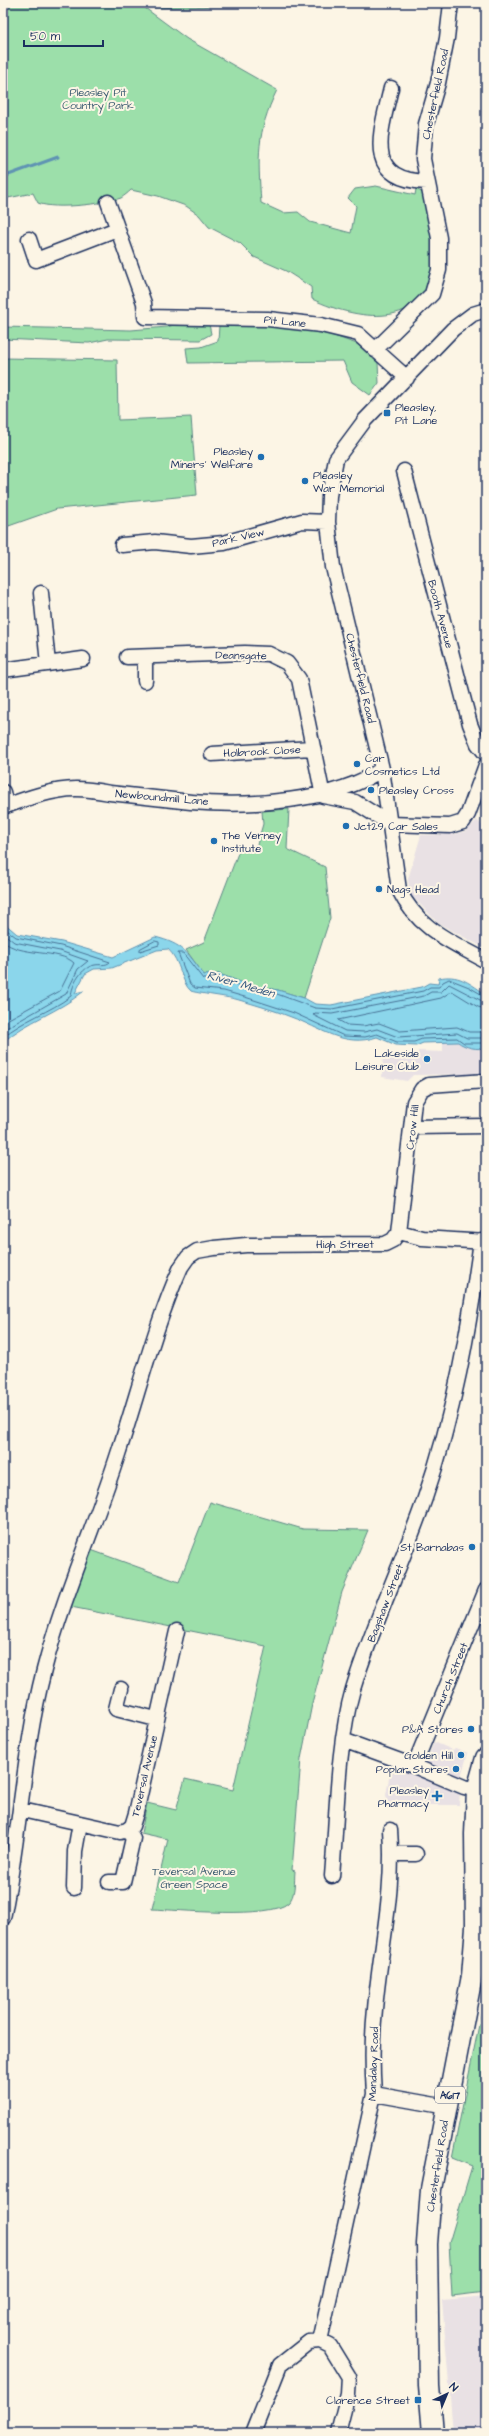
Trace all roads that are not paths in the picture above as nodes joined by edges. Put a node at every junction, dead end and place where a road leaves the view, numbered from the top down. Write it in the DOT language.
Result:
graph roads {
  1 [pos="450,3"];
  2 [pos="391,88"];
  3 [pos="427,182"];
  4 [pos="108,202"];
  5 [pos="117,229"];
  6 [pos="29,240"];
  7 [pos="486,310"];
  8 [pos="375,350"];
  9 [pos="407,378"];
  10 [pos="404,471"];
  11 [pos="328,522"];
  12 [pos="130,548"];
  13 [pos="41,593"];
  14 [pos="126,657"];
  15 [pos="145,657"];
  16 [pos="83,659"];
  17 [pos="48,664"];
  18 [pos="3,670"];
  19 [pos="145,681"];
  20 [pos="312,748"];
  21 [pos="212,754"];
  22 [pos="486,754"];
  23 [pos="486,765"];
  24 [pos="382,769"];
  25 [pos="3,792"];
  26 [pos="323,796"];
  27 [pos="4,807"];
  28 [pos="390,824"];
  29 [pos="486,961"];
  30 [pos="486,1081"];
  31 [pos="486,1126"];
  32 [pos="413,1127"];
  33 [pos="398,1232"];
  34 [pos="483,1241"];
  35 [pos="486,1590"];
  36 [pos="177,1631"];
  37 [pos="121,1689"];
  38 [pos="156,1720"];
  39 [pos="343,1740"];
  40 [pos="486,1758"];
  41 [pos="414,1766"];
  42 [pos="477,1790"];
  43 [pos="22,1810"];
  44 [pos="80,1823"];
  45 [pos="126,1830"];
  46 [pos="390,1830"];
  47 [pos="392,1854"];
  48 [pos="416,1854"];
  49 [pos="332,1876"];
  50 [pos="109,1882"];
  51 [pos="74,1888"];
  52 [pos="3,1918"];
  53 [pos="374,2094"];
  54 [pos="447,2107"];
  55 [pos="320,2341"];
  56 [pos="253,2433"];
  57 [pos="338,2433"];
  58 [pos="433,2433"];
  1 -- 3 [label="street, Chesterfield Road"];
  2 -- 3 [label="street"];
  3 -- 8 [label="street, Chesterfield Road"];
  4 -- 5 [label="street"];
  5 -- 6 [label="street"];
  5 -- 8 [label="street, Pit Lane"];
  7 -- 9 [label="street, Chesterfield Road"];
  8 -- 9 [label="street, Pit Lane"];
  9 -- 11 [label="street, Chesterfield Road"];
  10 -- 22 [label="street, Booth Avenue"];
  11 -- 12 [label="street, Park View"];
  11 -- 24 [label="street, Chesterfield Road"];
  13 -- 17 [label="street"];
  14 -- 15 [label="street, Deansgate"];
  15 -- 19 [label="street"];
  15 -- 20 [label="street, Deansgate"];
  16 -- 17 [label="street"];
  17 -- 18 [label="street"];
  20 -- 21 [label="street, Holbrook Close"];
  20 -- 26 [label="street, Deansgate"];
  23 -- 28 [label="street"];
  24 -- 26 [label="street, Newboundmill Lane"];
  24 -- 28 [label="street, Chesterfield Road"];
  25 -- 27 [label="street"];
  26 -- 27 [label="street, Newboundmill Lane"];
  26 -- 28 [label="street, Newboundmill Lane"];
  28 -- 29 [label="street, Chesterfield Road"];
  30 -- 32 [label="street, Crow Hill"];
  31 -- 32 [label="street"];
  32 -- 33 [label="street, Crow Hill"];
  33 -- 34 [label="street"];
  33 -- 43 [label="street, High Street"];
  34 -- 39 [label="street, Bagshaw Street"];
  35 -- 41 [label="street, Church Street"];
  36 -- 38 [label="street, Teversal Avenue"];
  37 -- 38 [label="street, Teversal Avenue"];
  38 -- 45 [label="street, Teversal Avenue"];
  39 -- 41 [label="street"];
  39 -- 49 [label="street, Bagshaw Street"];
  40 -- 42 [label="highway, Chesterfield Road / A617"];
  41 -- 42 [label="street"];
  42 -- 54 [label="highway, Chesterfield Road / A617"];
  43 -- 44 [label="street, Teversal Avenue"];
  43 -- 52 [label="street"];
  44 -- 45 [label="street, Teversal Avenue"];
  44 -- 51 [label="street"];
  45 -- 50 [label="street, Teversal Avenue"];
  46 -- 47 [label="street, Mandalay Road"];
  47 -- 48 [label="street"];
  47 -- 53 [label="street, Mandalay Road"];
  53 -- 54 [label="street"];
  53 -- 55 [label="street, Mandalay Road"];
  54 -- 58 [label="highway, Chesterfield Road / A617"];
  55 -- 56 [label="street"];
  55 -- 57 [label="street"];
}
